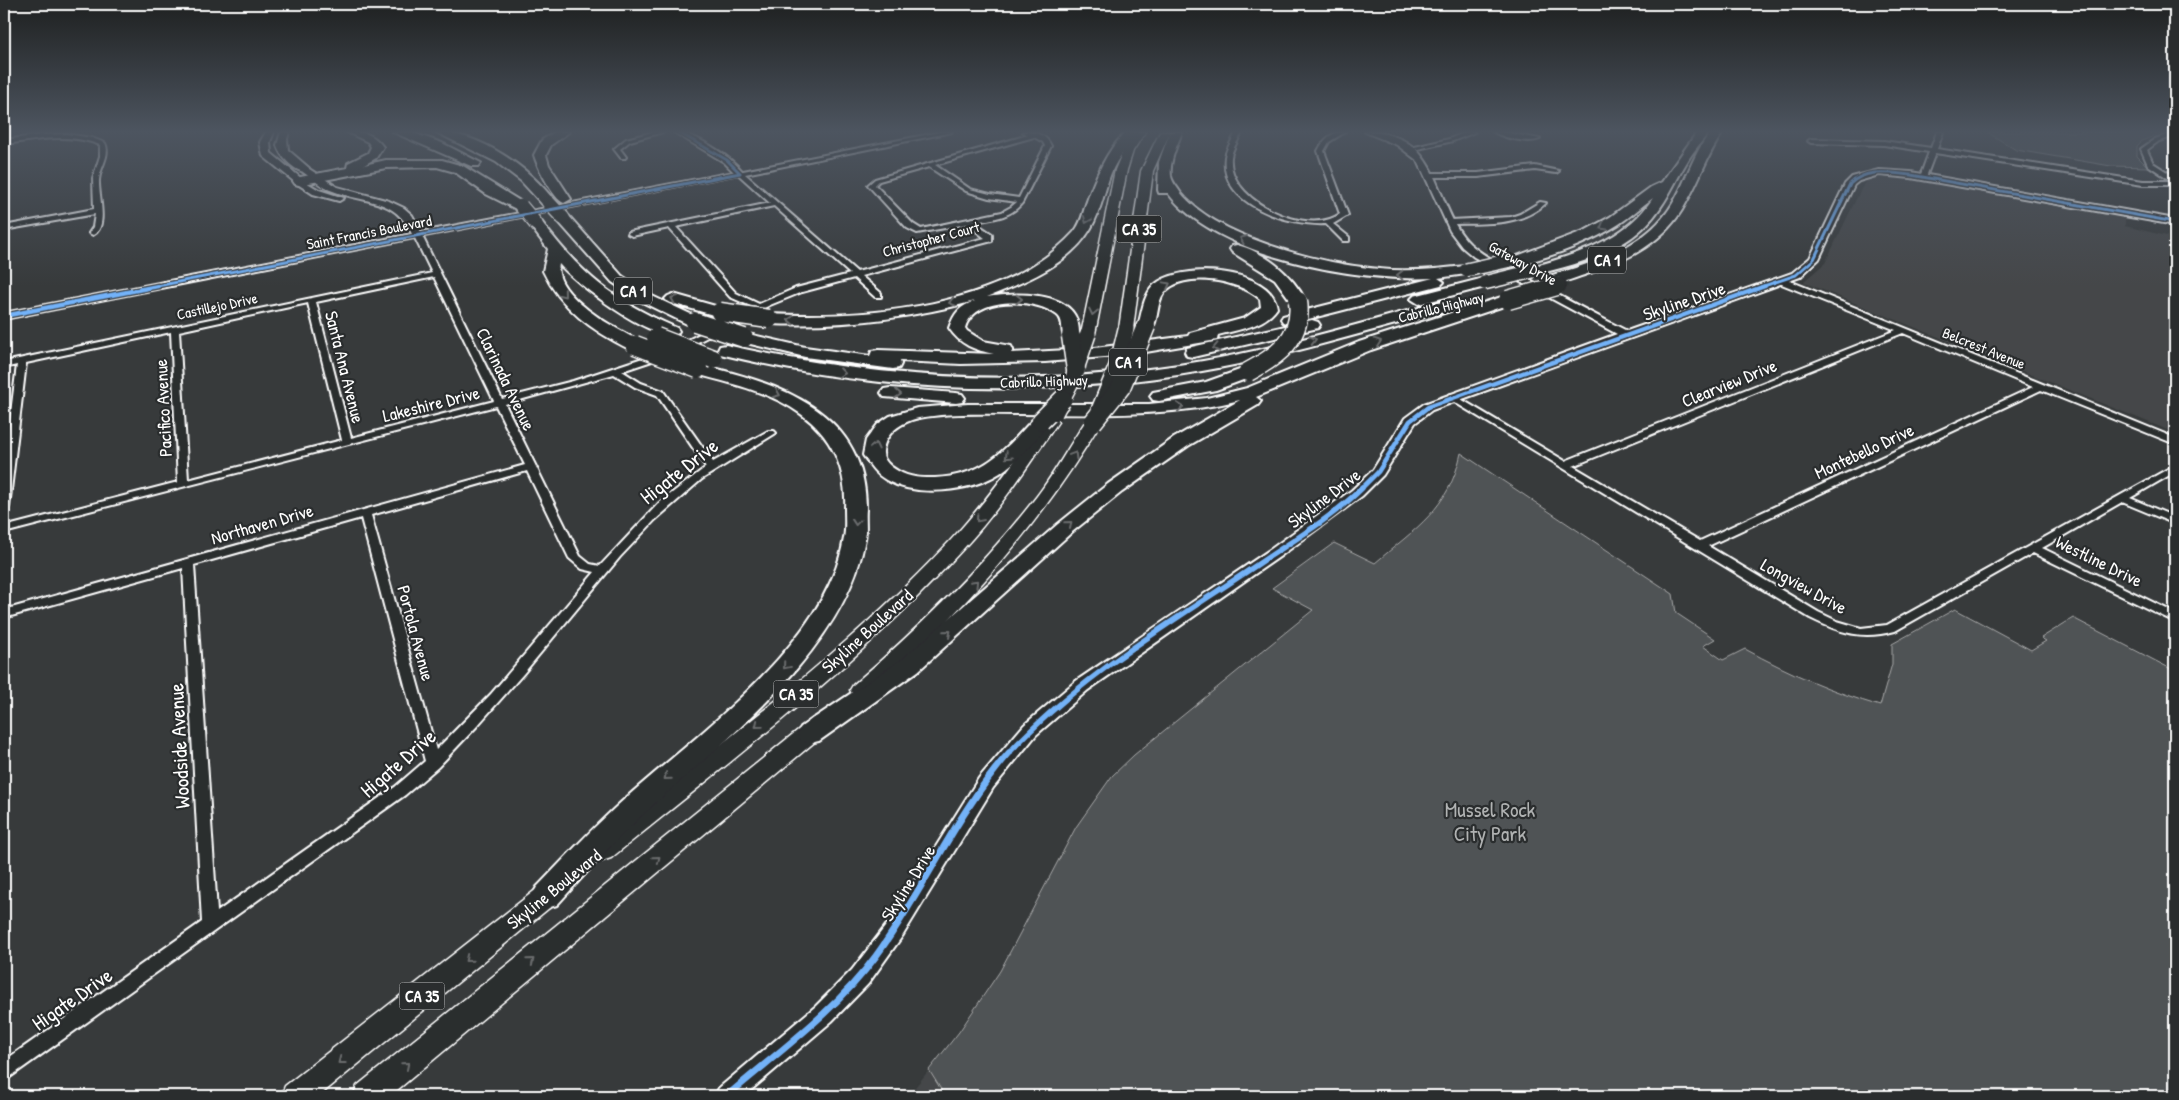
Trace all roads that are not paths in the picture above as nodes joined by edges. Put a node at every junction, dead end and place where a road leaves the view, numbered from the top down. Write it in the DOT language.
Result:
graph roads {
  1 [pos="96,183"];
  2 [pos="313,183"];
  3 [pos="328,183"];
  4 [pos="480,183"];
  5 [pos="501,183"];
  6 [pos="531,183"];
  7 [pos="555,183"];
  8 [pos="687,183"];
  9 [pos="752,183"];
  10 [pos="874,183"];
  11 [pos="958,183"];
  12 [pos="1029,183"];
  13 [pos="1101,183"];
  14 [pos="1118,183"];
  15 [pos="1145,183"];
  16 [pos="1165,183"];
  17 [pos="1167,183"];
  18 [pos="1232,183"];
  19 [pos="1333,183"];
  20 [pos="1433,183"];
  21 [pos="1665,183"];
  22 [pos="1668,183"];
  23 [pos="1689,183"];
  24 [pos="1851,183"];
  25 [pos="1958,183"];
  26 [pos="1021,200"];
  27 [pos="380,202"];
  28 [pos="775,204"];
  29 [pos="1542,204"];
  30 [pos="521,206"];
  31 [pos="97,211"];
  32 [pos="563,218"];
  33 [pos="969,222"];
  34 [pos="1451,222"];
  35 [pos="2175,222"];
  36 [pos="1329,224"];
  37 [pos="671,226"];
  38 [pos="4,228"];
  39 [pos="92,233"];
  40 [pos="632,234"];
  41 [pos="418,236"];
  42 [pos="1346,238"];
  43 [pos="585,242"];
  44 [pos="555,249"];
  45 [pos="1469,272"];
  46 [pos="436,274"];
  47 [pos="855,274"];
  48 [pos="1782,281"];
  49 [pos="1497,292"];
  50 [pos="878,295"];
  51 [pos="311,300"];
  52 [pos="764,313"];
  53 [pos="4,316"];
  54 [pos="175,330"];
  55 [pos="1904,330"];
  56 [pos="1080,335"];
  57 [pos="1627,335"];
  58 [pos="765,344"];
  59 [pos="1161,345"];
  60 [pos="1133,349"];
  61 [pos="712,359"];
  62 [pos="1332,360"];
  63 [pos="22,362"];
  64 [pos="4,365"];
  65 [pos="1076,370"];
  66 [pos="617,372"];
  67 [pos="2042,386"];
  68 [pos="1451,397"];
  69 [pos="1063,398"];
  70 [pos="499,403"];
  71 [pos="1046,422"];
  72 [pos="1093,422"];
  73 [pos="771,433"];
  74 [pos="2175,441"];
  75 [pos="347,442"];
  76 [pos="1565,465"];
  77 [pos="529,467"];
  78 [pos="711,467"];
  79 [pos="2175,468"];
  80 [pos="183,484"];
  81 [pos="2122,498"];
  82 [pos="4,507"];
  83 [pos="365,513"];
  84 [pos="2175,521"];
  85 [pos="4,530"];
  86 [pos="1700,546"];
  87 [pos="2033,548"];
  88 [pos="188,562"];
  89 [pos="602,570"];
  90 [pos="4,614"];
  91 [pos="2175,618"];
  92 [pos="810,734"];
  93 [pos="433,763"];
  94 [pos="547,896"];
  95 [pos="210,926"];
  96 [pos="4,1071"];
  97 [pos="296,1096"];
  98 [pos="368,1096"];
  99 [pos="727,1096"];
  1 -- 31 [label="street"];
  2 -- 27 [label="street, Clarinada Avenue"];
  3 -- 27 [label="street, Clarinada Avenue"];
  4 -- 30 [label="highway"];
  5 -- 30 [label="highway, CA 1"];
  6 -- 32 [label="highway, Cabrillo Highway / CA 1, bridge"];
  7 -- 32 [label="highway"];
  8 -- 41 [label="street, Saint Francis Boulevard"];
  9 -- 28 [label="street"];
  10 -- 33 [label="street"];
  11 -- 26 [label="street"];
  12 -- 26 [label="street"];
  13 -- 52 [label="highway, one-way"];
  14 -- 56 [label="main road, CA 35, one-way"];
  15 -- 72 [label="main road, CA 35, bridge"];
  61 -- 16 [label="highway, one-way, bridge"];
  45 -- 17 [label="highway, one-way"];
  18 -- 36 [label="street"];
  19 -- 36 [label="street"];
  20 -- 34 [label="street, Gateway Drive"];
  21 -- 45 [label="highway, one-way, bridge"];
  22 -- 49 [label="highway, Cabrillo Highway / CA 1, bridge"];
  23 -- 49 [label="highway, bridge"];
  24 -- 48 [label="street, Skyline Drive"];
  25 -- 35 [label="street, Skyline Drive"];
  26 -- 33 [label="street"];
  27 -- 41 [label="street, Clarinada Avenue"];
  28 -- 37 [label="street"];
  28 -- 47 [label="street"];
  29 -- 34 [label="street"];
  30 -- 44 [label="highway, CA 1, bridge"];
  31 -- 38 [label="street"];
  31 -- 39 [label="street"];
  32 -- 43 [label="highway, Cabrillo Highway / CA 1"];
  33 -- 47 [label="street, Christopher Court"];
  34 -- 57 [label="street, Gateway Drive"];
  36 -- 42 [label="street"];
  37 -- 40 [label="street"];
  37 -- 52 [label="street"];
  41 -- 46 [label="street, Clarinada Avenue"];
  41 -- 53 [label="street, Saint Francis Boulevard"];
  52 -- 43 [label="highway, one-way, bridge"];
  43 -- 58 [label="highway, Cabrillo Highway / CA 1, bridge"];
  44 -- 61 [label="highway, CA 1, bridge"];
  44 -- 61 [label="highway, one-way, bridge"];
  45 -- 59 [label="highway"];
  46 -- 51 [label="street, Castillejo Drive"];
  46 -- 70 [label="street, Clarinada Avenue"];
  47 -- 50 [label="street"];
  47 -- 52 [label="street, Lakeshire Drive"];
  48 -- 55 [label="street, Belcrest Avenue"];
  48 -- 57 [label="street, Skyline Drive"];
  49 -- 58 [label="highway, Cabrillo Highway / CA 1, one-way"];
  61 -- 49 [label="highway, Cabrillo Highway / CA 1, one-way"];
  62 -- 49 [label="highway, one-way"];
  51 -- 54 [label="street, Castillejo Drive"];
  51 -- 75 [label="street, Santa Ana Avenue"];
  52 -- 66 [label="street, Lakeshire Drive"];
  54 -- 63 [label="street, Castillejo Drive"];
  54 -- 80 [label="street, Pacifico Avenue"];
  55 -- 67 [label="street, Belcrest Avenue"];
  55 -- 76 [label="street, Clearview Drive"];
  60 -- 56 [label="highway, one-way"];
  56 -- 65 [label="highway, bridge"];
  57 -- 68 [label="street, Skyline Drive"];
  58 -- 60 [label="highway"];
  59 -- 60 [label="highway"];
  72 -- 59 [label="highway, one-way, bridge"];
  61 -- 94 [label="highway, one-way"];
  71 -- 62 [label="highway, one-way"];
  92 -- 62 [label="highway, one-way"];
  63 -- 64 [label="street, Castillejo Drive"];
  63 -- 82 [label="street"];
  65 -- 69 [label="main road, bridge"];
  66 -- 70 [label="street, Lakeshire Drive"];
  66 -- 78 [label="street"];
  67 -- 74 [label="street, Belcrest Avenue"];
  67 -- 86 [label="street, Montebello Drive"];
  68 -- 76 [label="street, Longview Drive"];
  68 -- 99 [label="street, Skyline Drive"];
  69 -- 71 [label="highway, bridge"];
  70 -- 75 [label="street, Lakeshire Drive"];
  70 -- 77 [label="street, Clarinada Avenue"];
  71 -- 94 [label="main road, Skyline Boulevard / CA 35, one-way"];
  92 -- 72 [label="main road, CA 35, one-way"];
  73 -- 78 [label="street, Higate Drive"];
  75 -- 80 [label="street, Lakeshire Drive"];
  76 -- 86 [label="street, Longview Drive"];
  77 -- 83 [label="street, Northaven Drive"];
  77 -- 89 [label="street, Clarinada Avenue"];
  78 -- 89 [label="street, Higate Drive"];
  79 -- 81 [label="street, Longview Drive"];
  80 -- 85 [label="street, Lakeshire Drive"];
  81 -- 84 [label="street"];
  81 -- 87 [label="street, Longview Drive"];
  83 -- 88 [label="street, Northaven Drive"];
  83 -- 93 [label="street, Portola Avenue"];
  86 -- 87 [label="street, Longview Drive"];
  87 -- 91 [label="street, Westline Drive"];
  88 -- 90 [label="street, Northaven Drive"];
  88 -- 95 [label="street, Woodside Avenue"];
  89 -- 93 [label="street, Higate Drive"];
  98 -- 92 [label="main road, CA 35, one-way"];
  93 -- 95 [label="street, Higate Drive"];
  94 -- 97 [label="main road, Skyline Boulevard / CA 35, one-way"];
  95 -- 96 [label="street, Higate Drive"];
}
